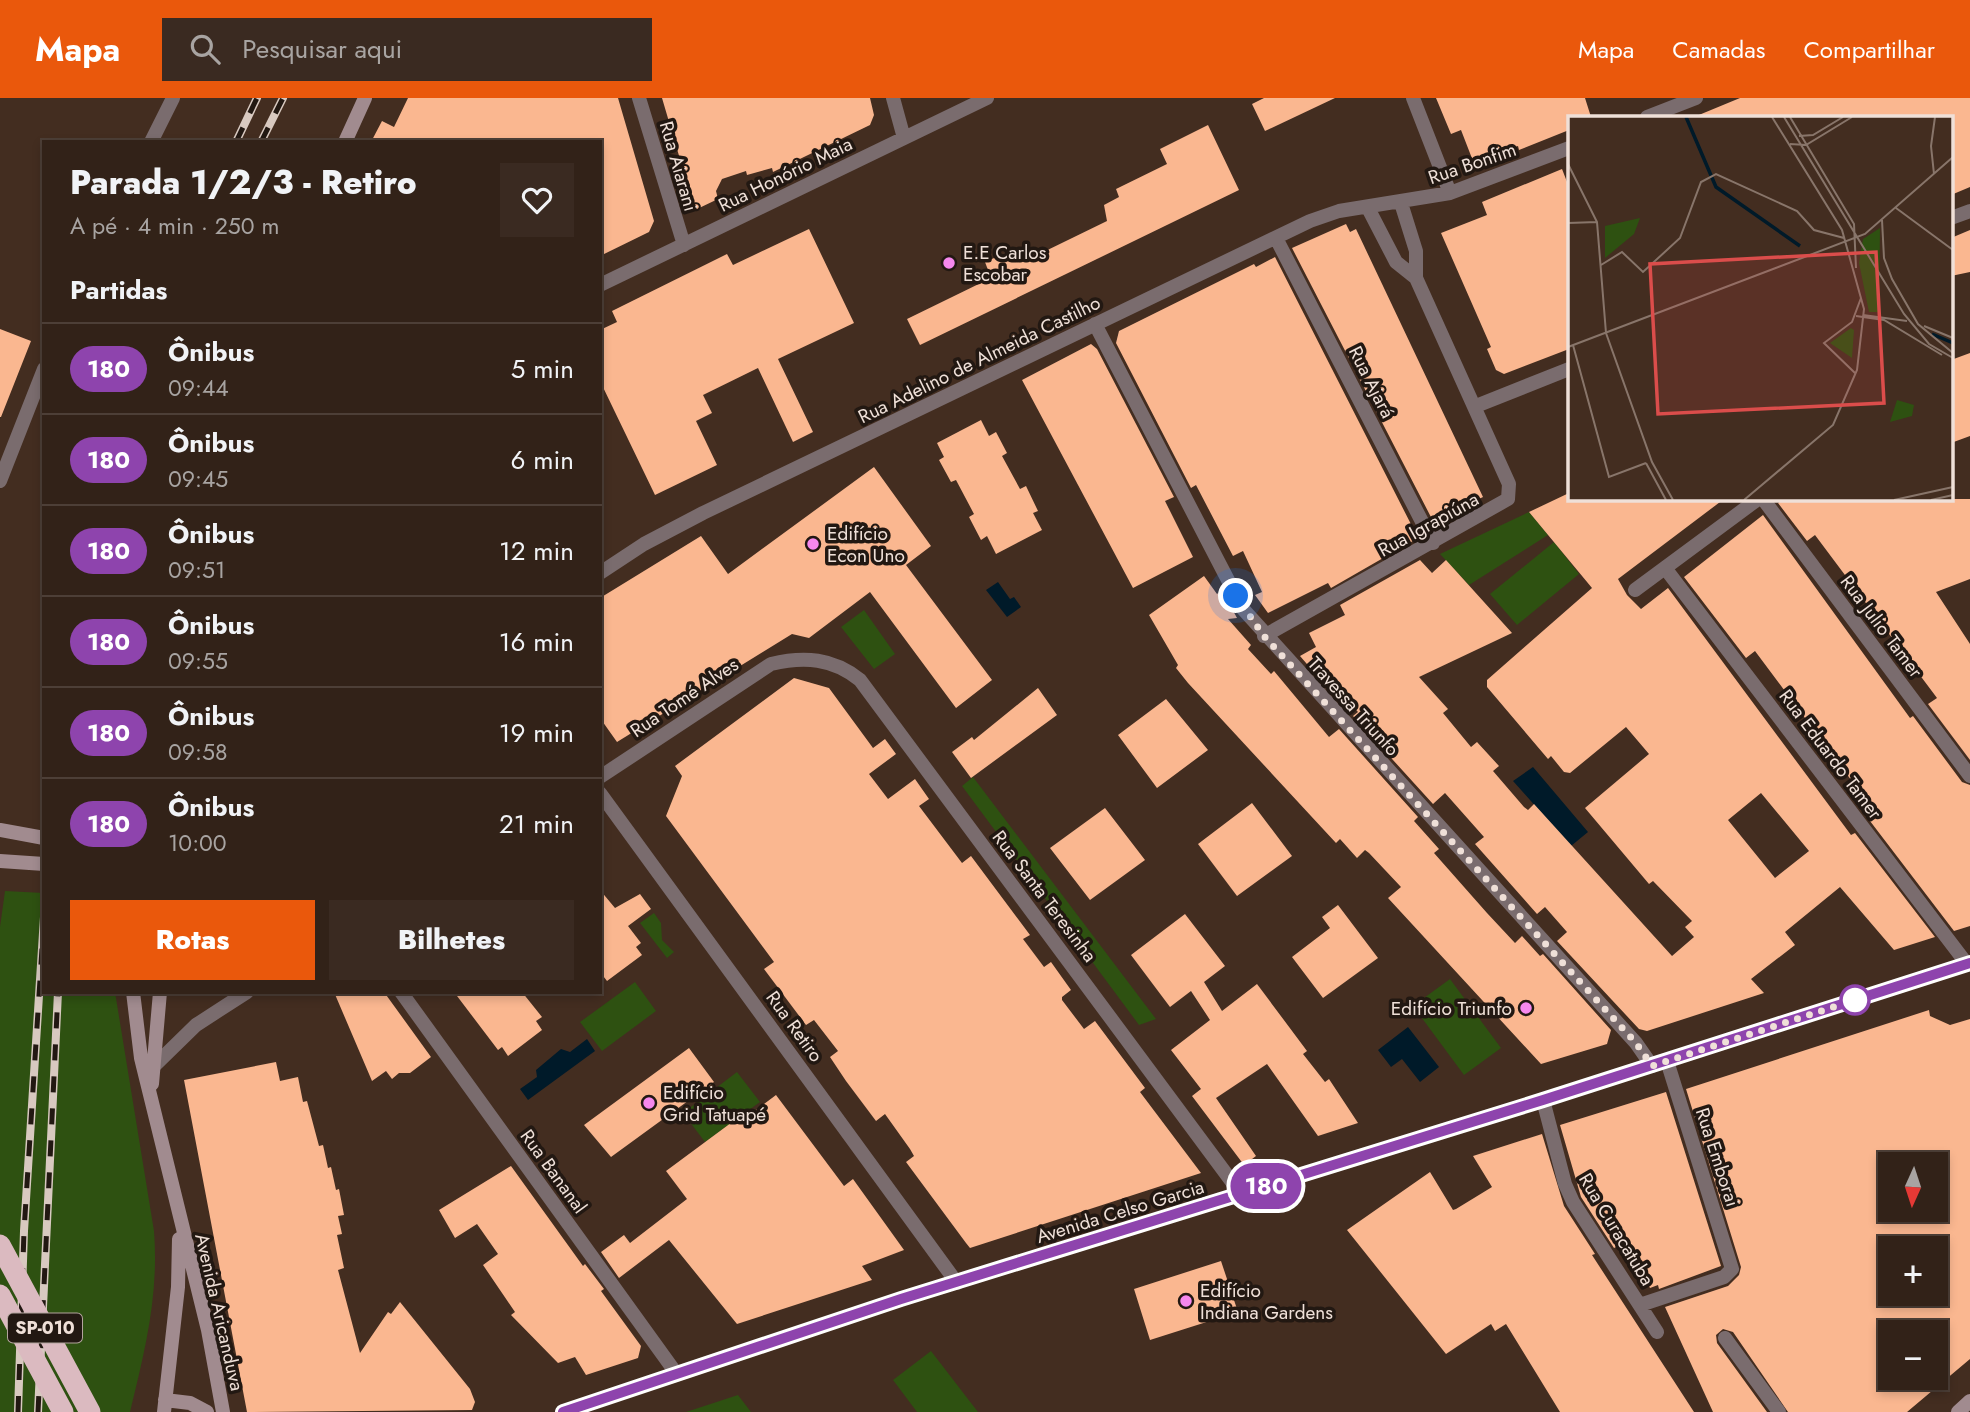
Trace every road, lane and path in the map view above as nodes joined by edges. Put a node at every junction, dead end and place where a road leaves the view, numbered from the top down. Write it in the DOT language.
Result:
graph roads {
  1 [pos="173,98"];
  2 [pos="365,98"];
  3 [pos="639,98"];
  4 [pos="893,98"];
  5 [pos="987,98"];
  6 [pos="1413,98"];
  7 [pos="1696,98"];
  8 [pos="1650,116"];
  9 [pos="904,138"];
  10 [pos="152,140"];
  11 [pos="346,140"];
  12 [pos="1568,148"];
  13 [pos="1450,193"];
  14 [pos="1401,203"];
  15 [pos="1385,206"];
  16 [pos="1368,208"];
  17 [pos="1970,211"];
  18 [pos="1952,218"];
  19 [pos="1276,238"];
  20 [pos="684,245"];
  21 [pos="1416,278"];
  22 [pos="602,284"];
  23 [pos="1095,324"];
  24 [pos="1568,369"];
  25 [pos="42,374"];
  26 [pos="1476,406"];
  27 [pos="0,481"];
  28 [pos="1759,500"];
  29 [pos="1761,500"];
  30 [pos="1433,543"];
  31 [pos="1665,568"];
  32 [pos="602,572"];
  33 [pos="1635,590"];
  34 [pos="1264,636"];
  35 [pos="793,658"];
  36 [pos="602,776"];
  37 [pos="1970,776"];
  38 [pos="602,796"];
  39 [pos="0,830"];
  40 [pos="42,838"];
  41 [pos="0,861"];
  42 [pos="42,864"];
  43 [pos="1968,963"];
  44 [pos="133,994"];
  45 [pos="160,994"];
  46 [pos="244,994"];
  47 [pos="402,994"];
  48 [pos="1667,1061"];
  49 [pos="1652,1066"];
  50 [pos="153,1067"];
  51 [pos="151,1096"];
  52 [pos="1543,1100"];
  53 [pos="1241,1194"];
  54 [pos="179,1220"];
  55 [pos="0,1245"];
  56 [pos="957,1283"];
  57 [pos="0,1295"];
  58 [pos="1640,1305"];
  59 [pos="1657,1332"];
  60 [pos="1725,1338"];
  61 [pos="676,1373"];
  62 [pos="1970,1401"];
  63 [pos="165,1406"];
  64 [pos="63,1412"];
  65 [pos="90,1412"];
  66 [pos="208,1412"];
  67 [pos="223,1412"];
  68 [pos="563,1412"];
  69 [pos="1779,1412"];
  70 [pos="1958,1412"];
  1 -- 10 [label="street"];
  2 -- 11 [label="main road"];
  3 -- 20 [label="street, Rua Aiarani"];
  4 -- 9 [label="street"];
  5 -- 9 [label="street, Rua Honório Maia"];
  6 -- 13 [label="street"];
  7 -- 8 [label="street"];
  9 -- 20 [label="street, Rua Honório Maia"];
  12 -- 13 [label="street, Rua Bonfim"];
  13 -- 14 [label="street, Rua Bonfim"];
  14 -- 15 [label="street, Rua Bonfim"];
  14 -- 21 [label="street, Rua Igrapiúna"];
  15 -- 16 [label="street, Rua Adelino de Almeida Castilho"];
  16 -- 19 [label="street, Rua Adelino de Almeida Castilho"];
  16 -- 21 [label="street, Rua Igrapiúna"];
  17 -- 18 [label="street"];
  19 -- 23 [label="street, Rua Adelino de Almeida Castilho"];
  19 -- 30 [label="street, Rua Ajará"];
  20 -- 22 [label="street, Rua Honório Maia"];
  21 -- 26 [label="street, Rua Igrapiúna"];
  23 -- 32 [label="street, Rua Adelino de Almeida Castilho"];
  23 -- 34 [label="street, Travessa Triunfo"];
  24 -- 26 [label="street"];
  25 -- 27 [label="street"];
  26 -- 30 [label="street, Rua Igrapiúna"];
  28 -- 31 [label="street"];
  29 -- 37 [label="street, Rua Julio Tamer"];
  30 -- 34 [label="street, Rua Igrapiúna"];
  31 -- 33 [label="street"];
  31 -- 43 [label="street, Rua Eduardo Tamer"];
  34 -- 49 [label="street, Travessa Triunfo"];
  35 -- 36 [label="street, Rua Tomé Alves"];
  35 -- 53 [label="street, Rua Santa Teresinha"];
  38 -- 56 [label="street, Rua Retiro"];
  39 -- 40 [label="main road"];
  41 -- 42 [label="main road"];
  43 -- 48 [label="main road, Avenida Celso Garcia"];
  44 -- 51 [label="main road, Avenida Aricanduva"];
  45 -- 50 [label="main road, Avenida Aricanduva"];
  46 -- 50 [label="street"];
  47 -- 61 [label="street, Rua Bananal"];
  48 -- 49 [label="main road, Avenida Celso Garcia"];
  48 -- 58 [label="street, Rua Emborai"];
  49 -- 52 [label="main road, Avenida Celso Garcia"];
  50 -- 51 [label="main road, Avenida Aricanduva"];
  51 -- 54 [label="main road, Avenida Aricanduva"];
  52 -- 53 [label="main road, Avenida Celso Garcia"];
  52 -- 58 [label="street, Rua Curacatuba"];
  53 -- 56 [label="main road, Avenida Celso Garcia"];
  54 -- 63 [label="main road, Avenida Aricanduva"];
  54 -- 67 [label="main road, Avenida Aricanduva"];
  55 -- 65 [label="highway, SP-010, bridge"];
  56 -- 61 [label="main road, Avenida Celso Garcia"];
  57 -- 64 [label="highway, SP-010, bridge"];
  58 -- 59 [label="street, Rua Curacatuba"];
  60 -- 69 [label="street"];
  61 -- 68 [label="main road, Avenida Celso Garcia"];
  62 -- 70 [label="main road"];
  63 -- 66 [label="main road"];
}
